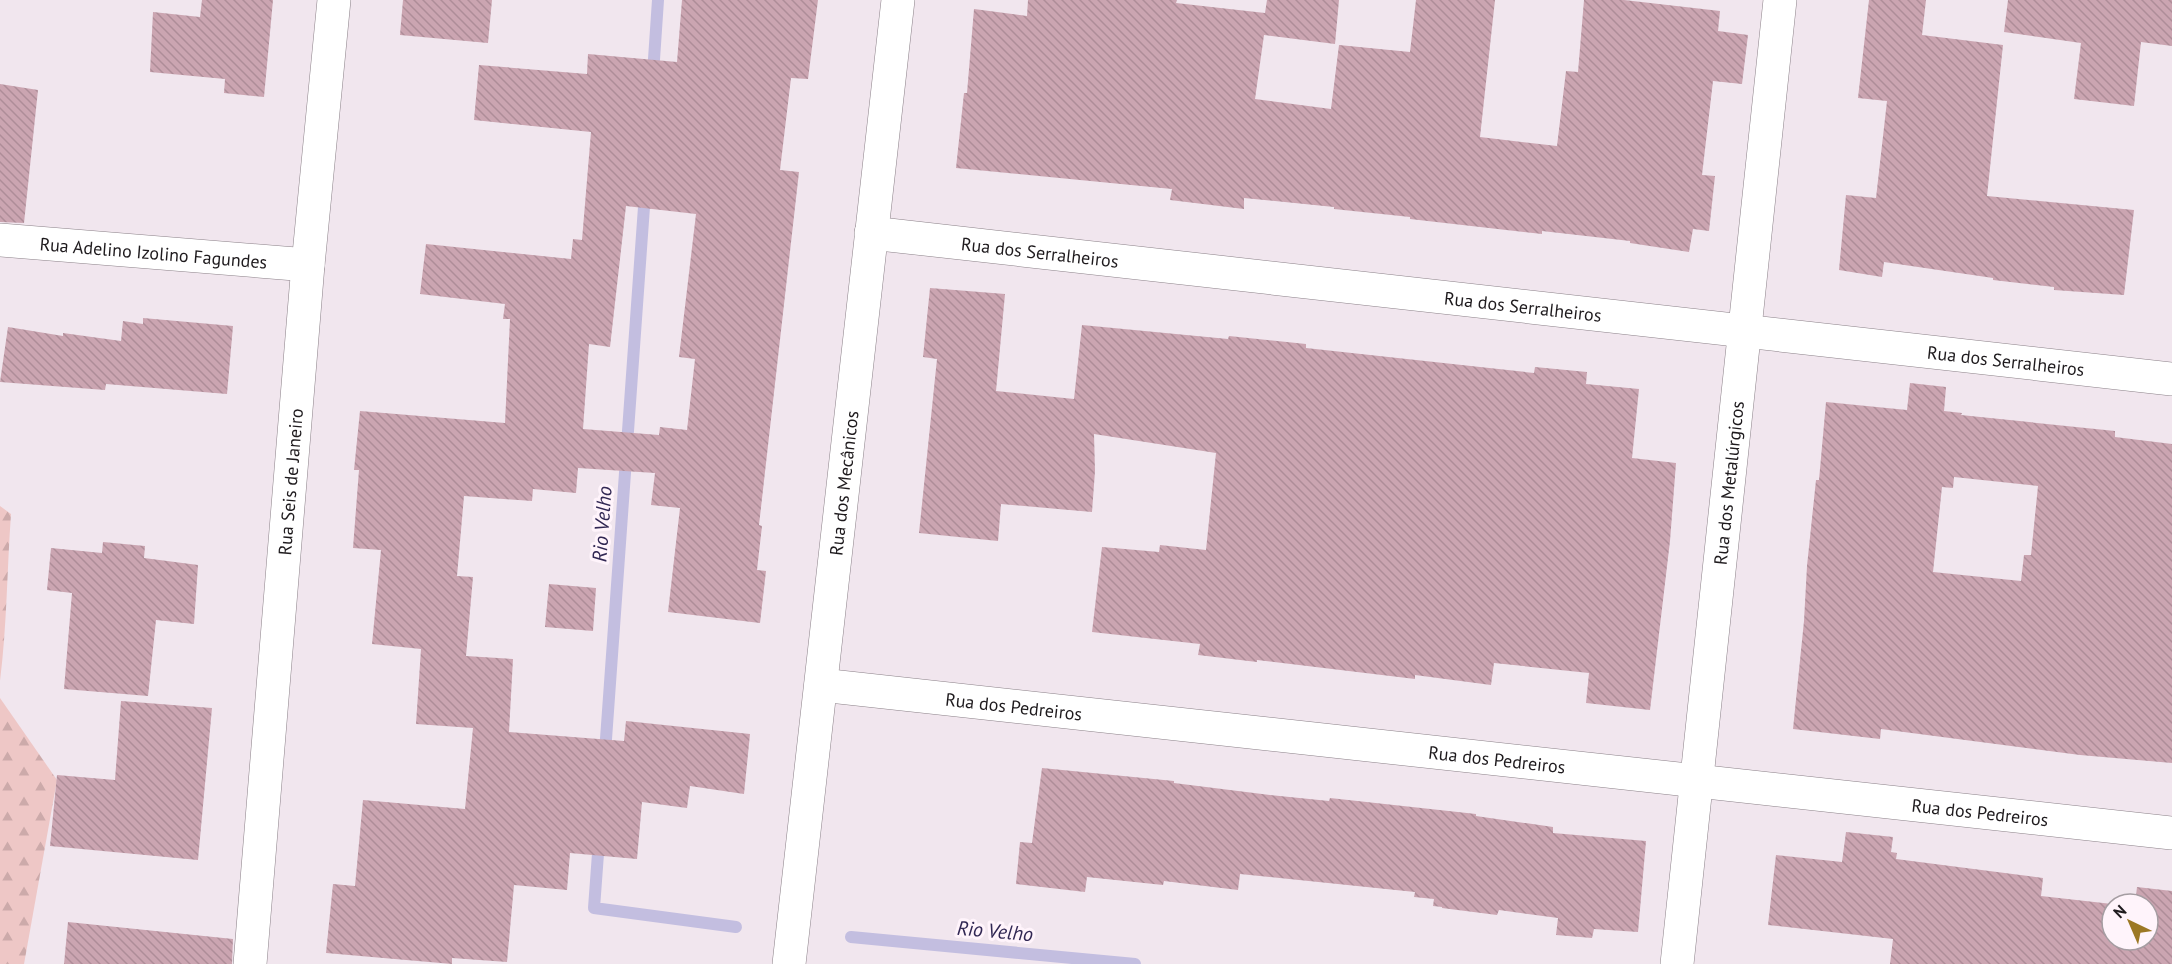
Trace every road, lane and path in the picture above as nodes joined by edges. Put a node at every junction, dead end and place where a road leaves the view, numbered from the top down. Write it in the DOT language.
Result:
graph roads {
  1 [pos="334,0"];
  2 [pos="898,0"];
  3 [pos="1780,0"];
  4 [pos="872,233"];
  5 [pos="0,240"];
  6 [pos="308,265"];
  7 [pos="1745,331"];
  8 [pos="2172,378"];
  9 [pos="821,685"];
  10 [pos="1697,781"];
  11 [pos="2172,833"];
  12 [pos="250,964"];
  13 [pos="789,964"];
  14 [pos="1677,964"];
  1 -- 6 [label="street, Rua Seis de Janeiro"];
  2 -- 4 [label="street, Rua dos Mecânicos"];
  3 -- 7 [label="street, Rua dos Metalúrgicos"];
  4 -- 7 [label="street, Rua dos Serralheiros"];
  4 -- 9 [label="street, Rua dos Mecânicos"];
  5 -- 6 [label="street, Rua Adelino Izolino Fagundes"];
  6 -- 12 [label="street, Rua Seis de Janeiro"];
  7 -- 8 [label="street, Rua dos Serralheiros"];
  7 -- 10 [label="street, Rua dos Metalúrgicos"];
  9 -- 10 [label="street, Rua dos Pedreiros"];
  9 -- 13 [label="street, Rua dos Mecânicos"];
  10 -- 11 [label="street, Rua dos Pedreiros"];
  10 -- 14 [label="street, Rua dos Metalúrgicos"];
}
